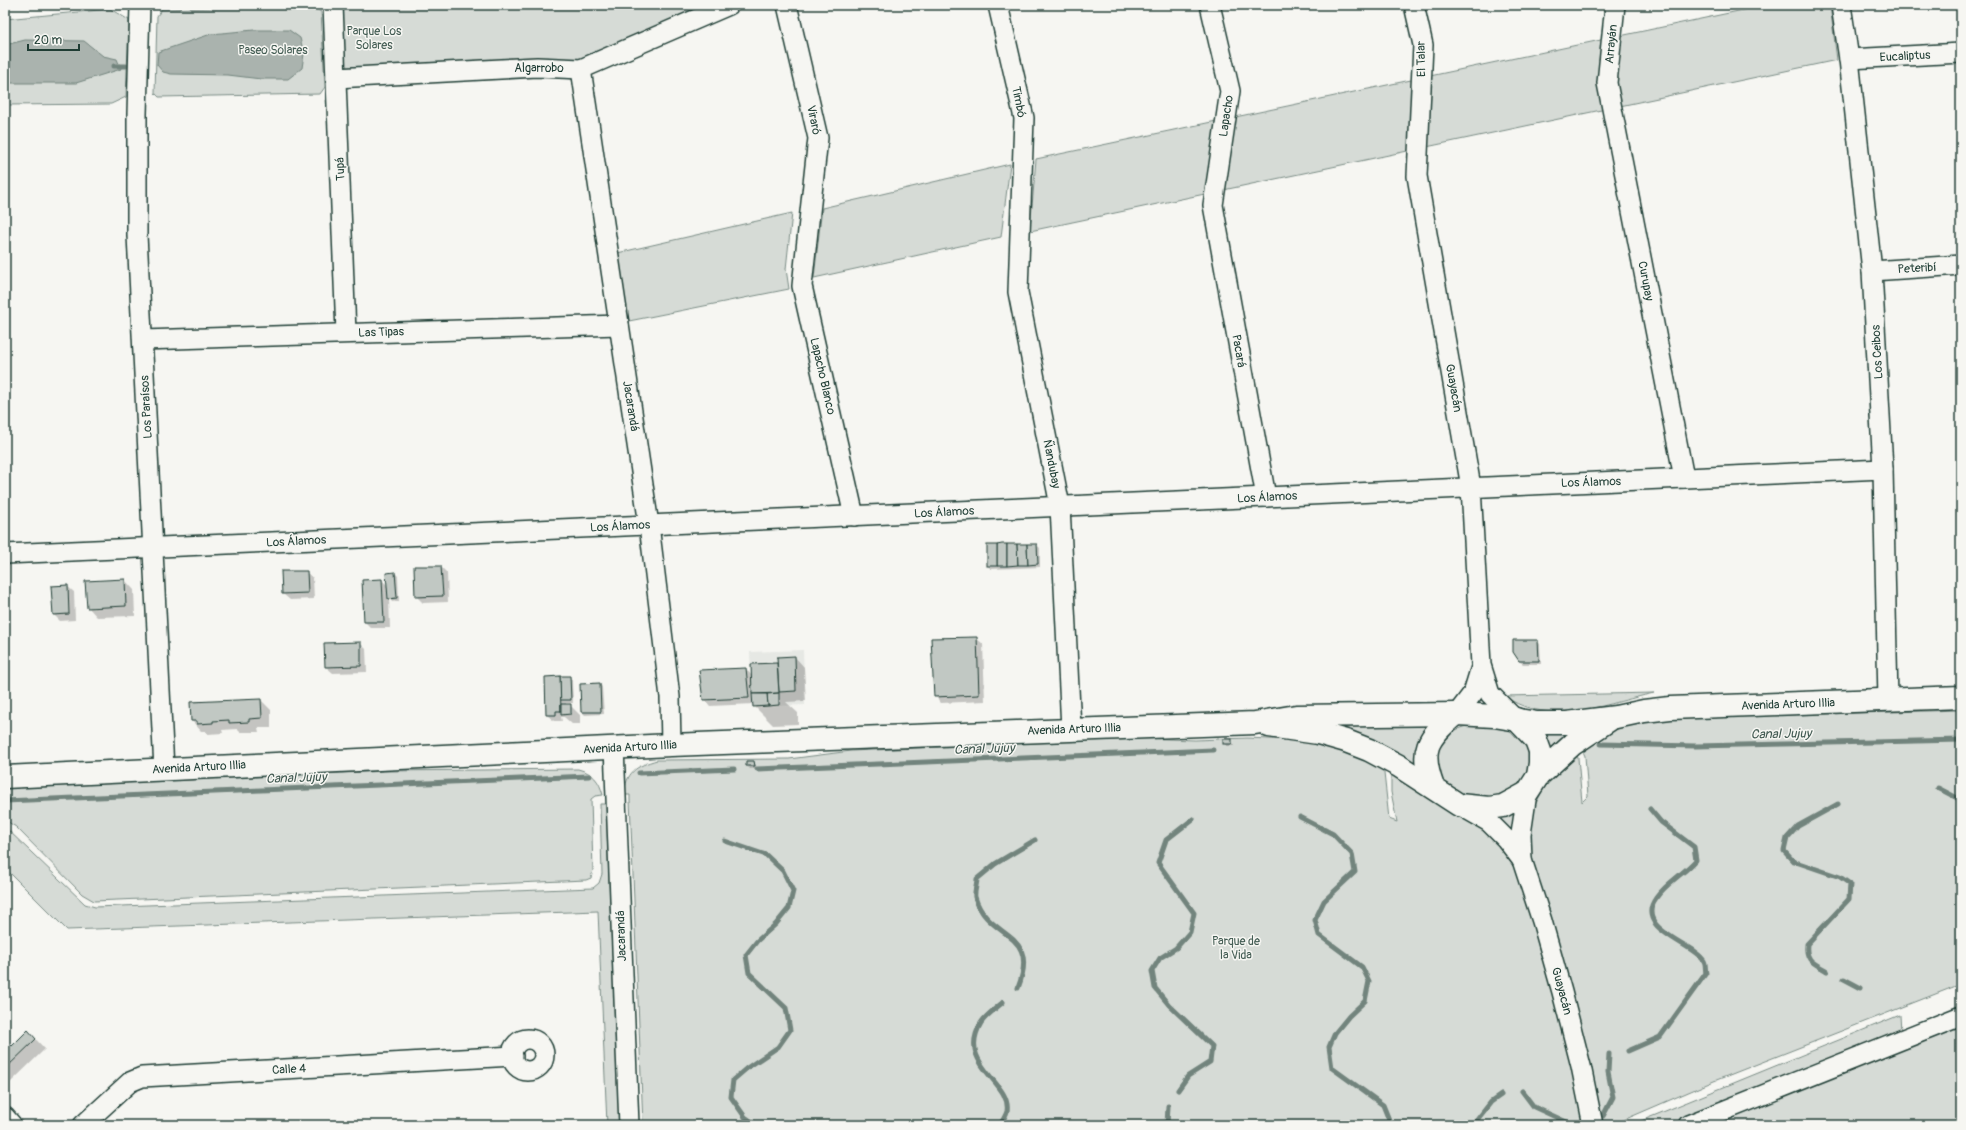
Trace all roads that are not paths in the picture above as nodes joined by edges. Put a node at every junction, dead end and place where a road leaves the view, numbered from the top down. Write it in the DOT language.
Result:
graph roads {
  1 [pos="140,5"];
  2 [pos="333,5"];
  3 [pos="729,5"];
  4 [pos="787,5"];
  5 [pos="998,5"];
  6 [pos="1210,5"];
  7 [pos="1414,5"];
  8 [pos="1615,5"];
  9 [pos="1841,5"];
  10 [pos="1961,53"];
  11 [pos="1849,59"];
  12 [pos="581,69"];
  13 [pos="336,78"];
  14 [pos="1607,83"];
  15 [pos="1420,113"];
  16 [pos="1021,201"];
  17 [pos="1213,205"];
  18 [pos="807,236"];
  19 [pos="1961,265"];
  20 [pos="1872,271"];
  21 [pos="619,325"];
  22 [pos="346,333"];
  23 [pos="143,340"];
  24 [pos="1882,469"];
  25 [pos="1684,478"];
  26 [pos="1471,487"];
  27 [pos="1266,497"];
  28 [pos="1060,506"];
  29 [pos="854,516"];
  30 [pos="649,525"];
  31 [pos="153,548"];
  32 [pos="5,554"];
  33 [pos="1481,665"];
  34 [pos="1961,697"];
  35 [pos="1888,700"];
  36 [pos="1456,714"];
  37 [pos="1616,717"];
  38 [pos="1515,718"];
  39 [pos="1255,722"];
  40 [pos="1071,729"];
  41 [pos="671,745"];
  42 [pos="614,747"];
  43 [pos="164,769"];
  44 [pos="5,777"];
  45 [pos="1532,785"];
  46 [pos="1433,786"];
  47 [pos="1459,805"];
  48 [pos="1522,860"];
  49 [pos="1961,1016"];
  50 [pos="513,1056"];
  51 [pos="5,1118"];
  52 [pos="12,1125"];
  53 [pos="83,1125"];
  54 [pos="629,1125"];
  55 [pos="1593,1125"];
  56 [pos="1688,1125"];
  1 -- 23 [label="street, Los Paraísos"];
  2 -- 13 [label="street, Tupá"];
  3 -- 12 [label="street, Algarrobo"];
  4 -- 18 [label="street, Viraró"];
  5 -- 16 [label="street, Timbó"];
  6 -- 17 [label="street, Lapacho"];
  7 -- 15 [label="street, El Talar"];
  8 -- 14 [label="street, Arrayán"];
  9 -- 11 [label="street, Los Ceibos"];
  10 -- 11 [label="street, Eucaliptus"];
  11 -- 20 [label="street, Los Ceibos"];
  12 -- 13 [label="street, Algarrobo"];
  12 -- 21 [label="street, Jacarandá"];
  13 -- 22 [label="street, Tupá"];
  14 -- 25 [label="street, Curupay"];
  15 -- 26 [label="street, Guayacán"];
  16 -- 28 [label="street, Ñandubay"];
  17 -- 27 [label="street, Pacará"];
  18 -- 29 [label="street, Lapacho Blanco"];
  19 -- 20 [label="street, Peteribí"];
  20 -- 24 [label="street, Los Ceibos"];
  21 -- 22 [label="street, Las Tipas"];
  21 -- 30 [label="street, Jacarandá"];
  22 -- 23 [label="street, Las Tipas"];
  23 -- 31 [label="street, Los Paraísos"];
  24 -- 25 [label="street, Los Álamos"];
  24 -- 35 [label="street, Los Ceibos"];
  25 -- 26 [label="street, Los Álamos"];
  26 -- 27 [label="street, Los Álamos"];
  26 -- 33 [label="street, Guayacán"];
  27 -- 28 [label="street, Los Álamos"];
  28 -- 29 [label="street, Los Álamos"];
  28 -- 40 [label="street, Ñandubay"];
  29 -- 30 [label="street, Los Álamos"];
  30 -- 31 [label="street, Los Álamos"];
  30 -- 41 [label="street, Jacarandá"];
  31 -- 32 [label="street, Los Álamos"];
  31 -- 43 [label="street, Los Paraísos"];
  33 -- 36 [label="street, Guayacán"];
  33 -- 38 [label="street, Guayacán"];
  34 -- 35 [label="main road, Avenida Arturo Illia"];
  35 -- 37 [label="main road, Avenida Arturo Illia"];
  36 -- 38 [label="main road"];
  36 -- 39 [label="main road, Avenida Arturo Illia"];
  36 -- 46 [label="main road"];
  37 -- 38 [label="main road, Avenida Arturo Illia"];
  37 -- 45 [label="main road, Avenida Arturo Illia"];
  38 -- 45 [label="main road"];
  39 -- 40 [label="main road, Avenida Arturo Illia"];
  39 -- 46 [label="main road, Avenida Arturo Illia"];
  40 -- 41 [label="main road, Avenida Arturo Illia"];
  41 -- 42 [label="main road, Avenida Arturo Illia"];
  42 -- 43 [label="main road, Avenida Arturo Illia"];
  42 -- 54 [label="street, Jacarandá"];
  43 -- 44 [label="main road, Avenida Arturo Illia"];
  45 -- 47 [label="main road"];
  45 -- 48 [label="street, Guayacán"];
  46 -- 47 [label="main road"];
  47 -- 48 [label="street, Guayacán"];
  48 -- 55 [label="street, Guayacán"];
  49 -- 56 [label="street"];
  50 -- 53 [label="street, Calle 4"];
  51 -- 52 [label="street"];
}
